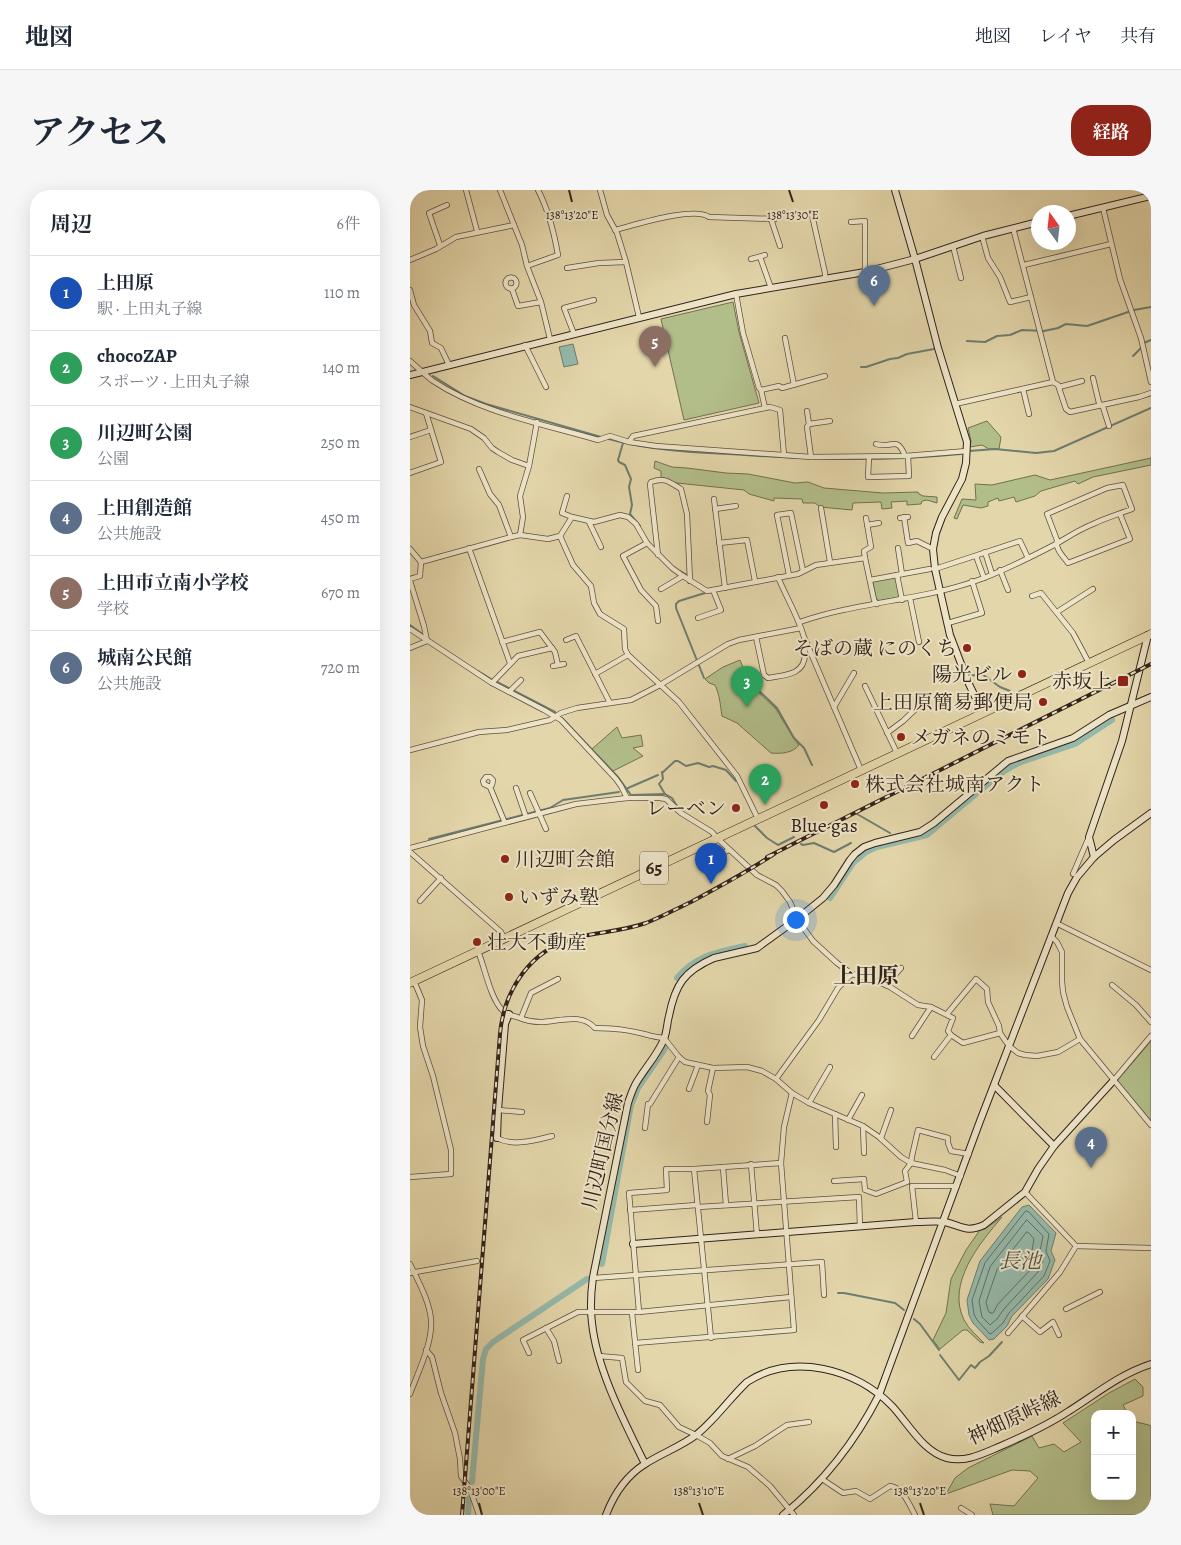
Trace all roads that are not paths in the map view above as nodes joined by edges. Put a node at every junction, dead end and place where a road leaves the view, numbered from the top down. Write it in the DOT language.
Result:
graph roads {
  1 [pos="466,190"];
  2 [pos="500,190"];
  3 [pos="538,190"];
  4 [pos="600,190"];
  5 [pos="895,190"];
  6 [pos="1151,196"];
  7 [pos="447,205"];
  8 [pos="1103,208"];
  9 [pos="1076,214"];
  10 [pos="812,215"];
  11 [pos="851,222"];
  12 [pos="514,224"];
  13 [pos="1031,224"];
  14 [pos="1013,228"];
  15 [pos="615,230"];
  16 [pos="477,231"];
  17 [pos="982,236"];
  18 [pos="1111,244"];
  19 [pos="440,245"];
  20 [pos="780,246"];
  21 [pos="953,246"];
  22 [pos="765,255"];
  23 [pos="760,257"];
  24 [pos="752,259"];
  25 [pos="915,259"];
  26 [pos="410,260"];
  27 [pos="626,262"];
  28 [pos="1024,265"];
  29 [pos="527,266"];
  30 [pos="566,268"];
  31 [pos="864,272"];
  32 [pos="961,278"];
  33 [pos="825,279"];
  34 [pos="771,288"];
  35 [pos="512,289"];
  36 [pos="410,290"];
  37 [pos="736,294"];
  38 [pos="1031,297"];
  39 [pos="594,300"];
  40 [pos="541,302"];
  41 [pos="639,317"];
  42 [pos="574,334"];
  43 [pos="785,338"];
  44 [pos="550,340"];
  45 [pos="525,345"];
  46 [pos="410,361"];
  47 [pos="449,365"];
  48 [pos="422,372"];
  49 [pos="410,375"];
  50 [pos="825,376"];
  51 [pos="1093,378"];
  52 [pos="1082,381"];
  53 [pos="1054,382"];
  54 [pos="1151,382"];
  55 [pos="794,384"];
  56 [pos="546,387"];
  57 [pos="1059,387"];
  58 [pos="1024,389"];
  59 [pos="761,390"];
  60 [pos="1151,393"];
  61 [pos="955,404"];
  62 [pos="1101,405"];
  63 [pos="410,407"];
  64 [pos="765,408"];
  65 [pos="807,411"];
  66 [pos="426,413"];
  67 [pos="1029,414"];
  68 [pos="830,421"];
  69 [pos="537,422"];
  70 [pos="809,424"];
  71 [pos="1109,426"];
  72 [pos="432,430"];
  73 [pos="410,437"];
  74 [pos="629,442"];
  75 [pos="876,444"];
  76 [pos="966,451"];
  77 [pos="784,455"];
  78 [pos="907,456"];
  79 [pos="811,457"];
  80 [pos="869,457"];
  81 [pos="529,466"];
  82 [pos="479,469"];
  83 [pos="410,473"];
  84 [pos="567,496"];
  85 [pos="714,499"];
  86 [pos="736,506"];
  87 [pos="821,508"];
  88 [pos="715,509"];
  89 [pos="1120,514"];
  90 [pos="572,517"];
  91 [pos="904,517"];
  92 [pos="866,518"];
  93 [pos="589,522"];
  94 [pos="878,523"];
  95 [pos="867,525"];
  96 [pos="520,535"];
  97 [pos="560,536"];
  98 [pos="511,537"];
  99 [pos="647,542"];
  100 [pos="719,543"];
  101 [pos="1056,544"];
  102 [pos="601,547"];
  103 [pos="469,548"];
  104 [pos="898,548"];
  105 [pos="410,549"];
  106 [pos="933,549"];
  107 [pos="985,552"];
  108 [pos="658,555"];
  109 [pos="976,556"];
  110 [pos="865,558"];
  111 [pos="1028,558"];
  112 [pos="420,562"];
  113 [pos="830,562"];
  114 [pos="932,569"];
  115 [pos="1000,570"];
  116 [pos="803,571"];
  117 [pos="900,574"];
  118 [pos="992,574"];
  119 [pos="789,575"];
  120 [pos="683,576"];
  121 [pos="778,577"];
  122 [pos="984,578"];
  123 [pos="410,580"];
  124 [pos="870,580"];
  125 [pos="690,581"];
  126 [pos="755,581"];
  127 [pos="972,581"];
  128 [pos="725,588"];
  129 [pos="661,589"];
  130 [pos="1093,589"];
  131 [pos="713,590"];
  132 [pos="1008,590"];
  133 [pos="940,592"];
  134 [pos="1032,596"];
  135 [pos="910,598"];
  136 [pos="902,600"];
  137 [pos="877,604"];
  138 [pos="1057,612"];
  139 [pos="698,618"];
  140 [pos="658,621"];
  141 [pos="948,623"];
  142 [pos="800,625"];
  143 [pos="410,629"];
  144 [pos="1149,635"];
  145 [pos="756,637"];
  146 [pos="804,637"];
  147 [pos="566,640"];
  148 [pos="427,641"];
  149 [pos="502,642"];
  150 [pos="919,642"];
  151 [pos="410,648"];
  152 [pos="552,648"];
  153 [pos="628,656"];
  154 [pos="510,663"];
  155 [pos="1088,663"];
  156 [pos="564,664"];
  157 [pos="558,665"];
  158 [pos="552,666"];
  159 [pos="854,673"];
  160 [pos="595,674"];
  161 [pos="521,680"];
  162 [pos="492,683"];
  163 [pos="660,685"];
  164 [pos="865,686"];
  165 [pos="509,692"];
  166 [pos="1151,697"];
  167 [pos="610,703"];
  168 [pos="922,703"];
  169 [pos="1132,705"];
  170 [pos="834,707"];
  171 [pos="983,713"];
  172 [pos="555,717"];
  173 [pos="887,733"];
  174 [pos="410,750"];
  175 [pos="897,753"];
  176 [pos="861,771"];
  177 [pos="490,787"];
  178 [pos="516,788"];
  179 [pos="530,793"];
  180 [pos="627,798"];
  181 [pos="1151,813"];
  182 [pos="538,814"];
  183 [pos="526,817"];
  184 [pos="758,819"];
  185 [pos="504,821"];
  186 [pos="546,829"];
  187 [pos="1089,837"];
  188 [pos="717,838"];
  189 [pos="697,848"];
  190 [pos="410,850"];
  191 [pos="729,850"];
  192 [pos="1094,857"];
  193 [pos="1073,874"];
  194 [pos="441,878"];
  195 [pos="420,901"];
  196 [pos="797,919"];
  197 [pos="1056,923"];
  198 [pos="1051,936"];
  199 [pos="504,938"];
  200 [pos="478,951"];
  201 [pos="901,968"];
  202 [pos="1151,970"];
  203 [pos="852,974"];
  204 [pos="558,979"];
  205 [pos="412,982"];
  206 [pos="1112,984"];
  207 [pos="886,985"];
  208 [pos="931,1007"];
  209 [pos="509,1014"];
  210 [pos="947,1014"];
  211 [pos="521,1018"];
  212 [pos="1151,1022"];
  213 [pos="1000,1033"];
  214 [pos="951,1035"];
  215 [pos="912,1036"];
  216 [pos="1151,1036"];
  217 [pos="664,1038"];
  218 [pos="1080,1040"];
  219 [pos="1009,1046"];
  220 [pos="679,1057"];
  221 [pos="934,1057"];
  222 [pos="698,1065"];
  223 [pos="830,1067"];
  224 [pos="713,1068"];
  225 [pos="776,1079"];
  226 [pos="1114,1080"];
  227 [pos="995,1086"];
  228 [pos="689,1089"];
  229 [pos="792,1093"];
  230 [pos="862,1095"];
  231 [pos="808,1102"];
  232 [pos="498,1110"];
  233 [pos="891,1110"];
  234 [pos="522,1112"];
  235 [pos="835,1114"];
  236 [pos="848,1120"];
  237 [pos="706,1122"];
  238 [pos="1151,1125"];
  239 [pos="863,1126"];
  240 [pos="645,1128"];
  241 [pos="552,1136"];
  242 [pos="498,1138"];
  243 [pos="881,1138"];
  244 [pos="1054,1146"];
  245 [pos="836,1147"];
  246 [pos="864,1154"];
  247 [pos="969,1154"];
  248 [pos="781,1163"];
  249 [pos="911,1163"];
  250 [pos="751,1164"];
  251 [pos="723,1167"];
  252 [pos="694,1169"];
  253 [pos="961,1176"];
  254 [pos="410,1177"];
  255 [pos="834,1181"];
  256 [pos="956,1186"];
  257 [pos="1025,1192"];
  258 [pos="784,1202"];
  259 [pos="755,1204"];
  260 [pos="697,1206"];
  261 [pos="726,1206"];
  262 [pos="630,1210"];
  263 [pos="916,1222"];
  264 [pos="944,1222"];
  265 [pos="860,1227"];
  266 [pos="787,1232"];
  267 [pos="757,1235"];
  268 [pos="700,1239"];
  269 [pos="633,1244"];
  270 [pos="1076,1246"];
  271 [pos="1151,1248"];
  272 [pos="477,1260"];
  273 [pos="410,1264"];
  274 [pos="789,1264"];
  275 [pos="703,1271"];
  276 [pos="412,1273"];
  277 [pos="635,1276"];
  278 [pos="593,1278"];
  279 [pos="1100,1292"];
  280 [pos="824,1294"];
  281 [pos="791,1297"];
  282 [pos="707,1306"];
  283 [pos="1066,1309"];
  284 [pos="591,1312"];
  285 [pos="639,1312"];
  286 [pos="632,1313"];
  287 [pos="1022,1316"];
  288 [pos="546,1328"];
  289 [pos="1008,1333"];
  290 [pos="1059,1335"];
  291 [pos="711,1338"];
  292 [pos="635,1343"];
  293 [pos="426,1350"];
  294 [pos="529,1353"];
  295 [pos="599,1356"];
  296 [pos="559,1361"];
  297 [pos="1151,1364"];
  298 [pos="638,1370"];
  299 [pos="410,1394"];
  300 [pos="879,1395"];
  301 [pos="809,1422"];
  302 [pos="696,1435"];
  303 [pos="728,1459"];
  304 [pos="645,1464"];
  305 [pos="822,1479"];
  306 [pos="961,1508"];
  307 [pos="792,1512"];
  308 [pos="479,1515"];
  309 [pos="606,1515"];
  310 [pos="783,1515"];
  311 [pos="915,1515"];
  312 [pos="972,1515"];
  1 -- 16 [label="street"];
  2 -- 12 [label="street"];
  3 -- 29 [label="street"];
  4 -- 15 [label="street"];
  5 -- 25 [label="street"];
  6 -- 8 [label="street"];
  7 -- 19 [label="street"];
  8 -- 9 [label="street"];
  8 -- 18 [label="street"];
  10 -- 33 [label="street"];
  11 -- 31 [label="street"];
  12 -- 16 [label="street"];
  12 -- 29 [label="street"];
  13 -- 14 [label="street"];
  14 -- 17 [label="street"];
  14 -- 28 [label="street"];
  15 -- 20 [label="street"];
  15 -- 27 [label="street"];
  16 -- 19 [label="street"];
  17 -- 21 [label="street"];
  17 -- 38 [label="street"];
  18 -- 28 [label="street"];
  18 -- 54 [label="street"];
  19 -- 26 [label="street"];
  21 -- 25 [label="street"];
  21 -- 32 [label="street"];
  22 -- 23 [label="street"];
  23 -- 24 [label="street"];
  23 -- 34 [label="street"];
  25 -- 31 [label="street"];
  25 -- 61 [label="street"];
  27 -- 30 [label="street"];
  27 -- 41 [label="street"];
  28 -- 38 [label="street"];
  29 -- 40 [label="street"];
  31 -- 33 [label="street"];
  33 -- 34 [label="street"];
  34 -- 37 [label="street"];
  35 -- 40 [label="street"];
  36 -- 47 [label="street"];
  37 -- 41 [label="street"];
  37 -- 59 [label="street"];
  38 -- 53 [label="street"];
  39 -- 42 [label="street"];
  40 -- 44 [label="street"];
  41 -- 42 [label="street"];
  42 -- 44 [label="street"];
  43 -- 55 [label="street"];
  44 -- 45 [label="street"];
  45 -- 47 [label="street"];
  45 -- 56 [label="street"];
  46 -- 48 [label="street"];
  47 -- 48 [label="street"];
  48 -- 49 [label="street"];
  48 -- 69 [label="street"];
  50 -- 55 [label="street"];
  51 -- 62 [label="street"];
  52 -- 57 [label="street"];
  53 -- 57 [label="street"];
  53 -- 58 [label="street"];
  55 -- 59 [label="street"];
  57 -- 62 [label="street"];
  58 -- 61 [label="street"];
  58 -- 67 [label="street"];
  59 -- 64 [label="street"];
  60 -- 62 [label="street"];
  61 -- 76 [label="street"];
  62 -- 71 [label="street"];
  63 -- 66 [label="street"];
  64 -- 74 [label="street"];
  64 -- 77 [label="street"];
  65 -- 70 [label="street"];
  66 -- 72 [label="street"];
  66 -- 81 [label="street"];
  68 -- 70 [label="street"];
  69 -- 74 [label="street"];
  69 -- 81 [label="street"];
  70 -- 79 [label="street"];
  72 -- 73 [label="street"];
  72 -- 83 [label="street"];
  74 -- 77 [label="street"];
  75 -- 78 [label="street"];
  76 -- 78 [label="street"];
  76 -- 106 [label="street"];
  77 -- 79 [label="street"];
  78 -- 80 [label="street"];
  78 -- 80 [label="street"];
  79 -- 80 [label="street"];
  81 -- 96 [label="street"];
  82 -- 98 [label="street"];
  84 -- 90 [label="street"];
  85 -- 88 [label="street"];
  86 -- 88 [label="street"];
  87 -- 113 [label="street"];
  88 -- 100 [label="street"];
  89 -- 101 [label="street"];
  89 -- 101 [label="street"];
  89 -- 101 [label="street"];
  90 -- 93 [label="street"];
  90 -- 97 [label="street"];
  91 -- 106 [label="street"];
  92 -- 95 [label="street"];
  93 -- 99 [label="street"];
  93 -- 102 [label="street"];
  94 -- 95 [label="street"];
  95 -- 110 [label="street"];
  96 -- 97 [label="street"];
  96 -- 98 [label="street"];
  97 -- 153 [label="street"];
  98 -- 103 [label="street"];
  99 -- 108 [label="street"];
  99 -- 140 [label="street"];
  100 -- 126 [label="street"];
  100 -- 128 [label="street"];
  101 -- 111 [label="street"];
  103 -- 112 [label="street"];
  103 -- 149 [label="street"];
  104 -- 117 [label="street"];
  105 -- 112 [label="street"];
  106 -- 114 [label="street"];
  107 -- 109 [label="street"];
  107 -- 111 [label="street"];
  107 -- 118 [label="street"];
  108 -- 120 [label="street"];
  108 -- 125 [label="street"];
  109 -- 114 [label="street"];
  109 -- 122 [label="street"];
  110 -- 113 [label="street"];
  110 -- 124 [label="street"];
  111 -- 115 [label="street"];
  112 -- 123 [label="street"];
  113 -- 116 [label="street"];
  114 -- 117 [label="street"];
  114 -- 133 [label="street"];
  115 -- 118 [label="street"];
  115 -- 132 [label="street"];
  116 -- 119 [label="street"];
  116 -- 119 [label="street"];
  117 -- 124 [label="street"];
  117 -- 136 [label="street"];
  118 -- 122 [label="street"];
  119 -- 121 [label="street"];
  120 -- 125 [label="street"];
  120 -- 129 [label="street"];
  121 -- 126 [label="street"];
  121 -- 142 [label="street"];
  122 -- 127 [label="street"];
  123 -- 148 [label="street"];
  124 -- 137 [label="street"];
  125 -- 131 [label="street"];
  126 -- 128 [label="street"];
  127 -- 133 [label="street"];
  127 -- 141 [label="street"];
  128 -- 131 [label="street"];
  130 -- 138 [label="street"];
  131 -- 139 [label="street"];
  133 -- 135 [label="street"];
  133 -- 141 [label="street"];
  134 -- 138 [label="street"];
  135 -- 136 [label="street"];
  135 -- 150 [label="street"];
  136 -- 137 [label="street"];
  137 -- 142 [label="street"];
  138 -- 155 [label="street"];
  141 -- 171 [label="street"];
  142 -- 145 [label="street"];
  142 -- 146 [label="street"];
  143 -- 148 [label="street"];
  144 -- 155 [label="main road, 65"];
  144 -- 169 [label="street"];
  145 -- 146 [label="street"];
  145 -- 163 [label="street"];
  146 -- 170 [label="street"];
  147 -- 160 [label="street"];
  148 -- 151 [label="street"];
  148 -- 162 [label="street"];
  149 -- 152 [label="street"];
  149 -- 154 [label="street"];
  152 -- 154 [label="street"];
  152 -- 157 [label="street"];
  153 -- 160 [label="street"];
  153 -- 163 [label="street"];
  154 -- 162 [label="street"];
  155 -- 171 [label="main road, 65"];
  156 -- 157 [label="street"];
  157 -- 158 [label="street"];
  159 -- 170 [label="street"];
  160 -- 167 [label="street"];
  161 -- 165 [label="street"];
  162 -- 165 [label="street"];
  163 -- 167 [label="street"];
  163 -- 184 [label="street"];
  164 -- 173 [label="street"];
  165 -- 172 [label="street"];
  166 -- 169 [label="street, 川辺町国分線"];
  167 -- 172 [label="street"];
  168 -- 173 [label="street"];
  169 -- 187 [label="street"];
  169 -- 196 [label="street, 川辺町国分線"];
  170 -- 176 [label="street"];
  171 -- 175 [label="main road, 65"];
  172 -- 174 [label="street"];
  172 -- 180 [label="street"];
  173 -- 175 [label="street"];
  175 -- 176 [label="main road, 65"];
  176 -- 184 [label="main road, 65"];
  177 -- 185 [label="street"];
  178 -- 183 [label="street"];
  179 -- 182 [label="street"];
  180 -- 182 [label="street"];
  180 -- 188 [label="street"];
  181 -- 192 [label="street"];
  182 -- 183 [label="street"];
  182 -- 186 [label="street"];
  183 -- 185 [label="street"];
  184 -- 188 [label="main road, 65"];
  185 -- 190 [label="street"];
  187 -- 192 [label="street"];
  187 -- 193 [label="street"];
  188 -- 189 [label="main road, 65"];
  188 -- 191 [label="street"];
  189 -- 191 [label="street"];
  189 -- 199 [label="main road, 65"];
  190 -- 194 [label="street"];
  191 -- 196 [label="street"];
  192 -- 197 [label="street"];
  194 -- 195 [label="street"];
  194 -- 199 [label="street"];
  196 -- 203 [label="street"];
  196 -- 217 [label="street, 川辺町国分線"];
  197 -- 198 [label="street"];
  197 -- 202 [label="street"];
  198 -- 218 [label="street"];
  198 -- 219 [label="street"];
  199 -- 200 [label="main road, 65"];
  200 -- 205 [label="main road, 65"];
  200 -- 209 [label="street"];
  201 -- 207 [label="street"];
  203 -- 207 [label="street"];
  203 -- 225 [label="street"];
  204 -- 211 [label="street"];
  205 -- 254 [label="street"];
  206 -- 212 [label="street"];
  207 -- 208 [label="street"];
  208 -- 210 [label="street"];
  208 -- 215 [label="street"];
  209 -- 211 [label="street"];
  209 -- 232 [label="street"];
  210 -- 213 [label="street"];
  210 -- 214 [label="street"];
  211 -- 217 [label="street"];
  213 -- 214 [label="street"];
  213 -- 219 [label="street"];
  214 -- 221 [label="street"];
  216 -- 226 [label="street"];
  217 -- 220 [label="street"];
  217 -- 278 [label="street, 川辺町国分線"];
  218 -- 219 [label="street"];
  218 -- 226 [label="street"];
  219 -- 227 [label="street"];
  220 -- 222 [label="street"];
  220 -- 240 [label="street"];
  222 -- 224 [label="street"];
  222 -- 228 [label="street"];
  223 -- 231 [label="street"];
  224 -- 225 [label="street"];
  224 -- 237 [label="street"];
  225 -- 229 [label="street"];
  226 -- 238 [label="street"];
  226 -- 244 [label="street"];
  227 -- 244 [label="street"];
  227 -- 247 [label="street"];
  229 -- 231 [label="street"];
  229 -- 248 [label="street"];
  230 -- 236 [label="street"];
  231 -- 235 [label="street"];
  232 -- 234 [label="street"];
  232 -- 242 [label="street"];
  233 -- 243 [label="street"];
  235 -- 236 [label="street"];
  235 -- 245 [label="street"];
  236 -- 239 [label="street"];
  239 -- 243 [label="street"];
  239 -- 246 [label="street"];
  241 -- 242 [label="street"];
  243 -- 249 [label="street"];
  244 -- 257 [label="street"];
  247 -- 249 [label="street"];
  247 -- 253 [label="street"];
  248 -- 250 [label="street"];
  248 -- 258 [label="street"];
  249 -- 253 [label="street"];
  249 -- 255 [label="street"];
  250 -- 251 [label="street"];
  250 -- 259 [label="street"];
  251 -- 252 [label="street"];
  251 -- 261 [label="street"];
  252 -- 260 [label="street"];
  252 -- 262 [label="street"];
  253 -- 256 [label="street"];
  256 -- 263 [label="street"];
  256 -- 264 [label="street"];
  257 -- 264 [label="street"];
  257 -- 270 [label="street"];
  258 -- 259 [label="street"];
  258 -- 265 [label="street"];
  258 -- 266 [label="street"];
  259 -- 261 [label="street"];
  259 -- 267 [label="street"];
  260 -- 261 [label="street"];
  260 -- 262 [label="street"];
  260 -- 268 [label="street"];
  262 -- 269 [label="street"];
  263 -- 264 [label="street"];
  263 -- 265 [label="street"];
  264 -- 300 [label="street"];
  265 -- 266 [label="street"];
  266 -- 267 [label="street"];
  266 -- 274 [label="street"];
  267 -- 268 [label="street"];
  268 -- 269 [label="street"];
  268 -- 275 [label="street"];
  269 -- 277 [label="street"];
  270 -- 271 [label="street"];
  270 -- 287 [label="street"];
  272 -- 276 [label="street"];
  273 -- 276 [label="street"];
  274 -- 275 [label="street"];
  274 -- 280 [label="street"];
  274 -- 281 [label="street"];
  275 -- 277 [label="street"];
  275 -- 282 [label="street"];
  276 -- 293 [label="street"];
  277 -- 278 [label="street"];
  277 -- 285 [label="street"];
  278 -- 284 [label="street, 川辺町国分線"];
  279 -- 283 [label="street"];
  281 -- 282 [label="street"];
  281 -- 291 [label="street"];
  282 -- 285 [label="street"];
  282 -- 291 [label="street"];
  284 -- 286 [label="street"];
  284 -- 288 [label="street"];
  284 -- 295 [label="street, 川辺町国分線"];
  285 -- 286 [label="street"];
  286 -- 292 [label="street"];
  287 -- 289 [label="street"];
  287 -- 290 [label="street"];
  288 -- 294 [label="street"];
  288 -- 296 [label="street"];
  291 -- 292 [label="street"];
  292 -- 298 [label="street"];
  293 -- 299 [label="street"];
  293 -- 308 [label="street"];
  295 -- 302 [label="street"];
  295 -- 304 [label="street, 川辺町国分線"];
  297 -- 300 [label="street, 神畑原峠線"];
  300 -- 302 [label="street, 神畑原峠線"];
  300 -- 305 [label="street"];
  301 -- 303 [label="street"];
  302 -- 303 [label="street"];
  302 -- 304 [label="street, 神畑原峠線"];
  303 -- 307 [label="street"];
  304 -- 309 [label="street"];
  305 -- 307 [label="street"];
  305 -- 311 [label="street"];
  306 -- 312 [label="street"];
  307 -- 310 [label="street"];
}
